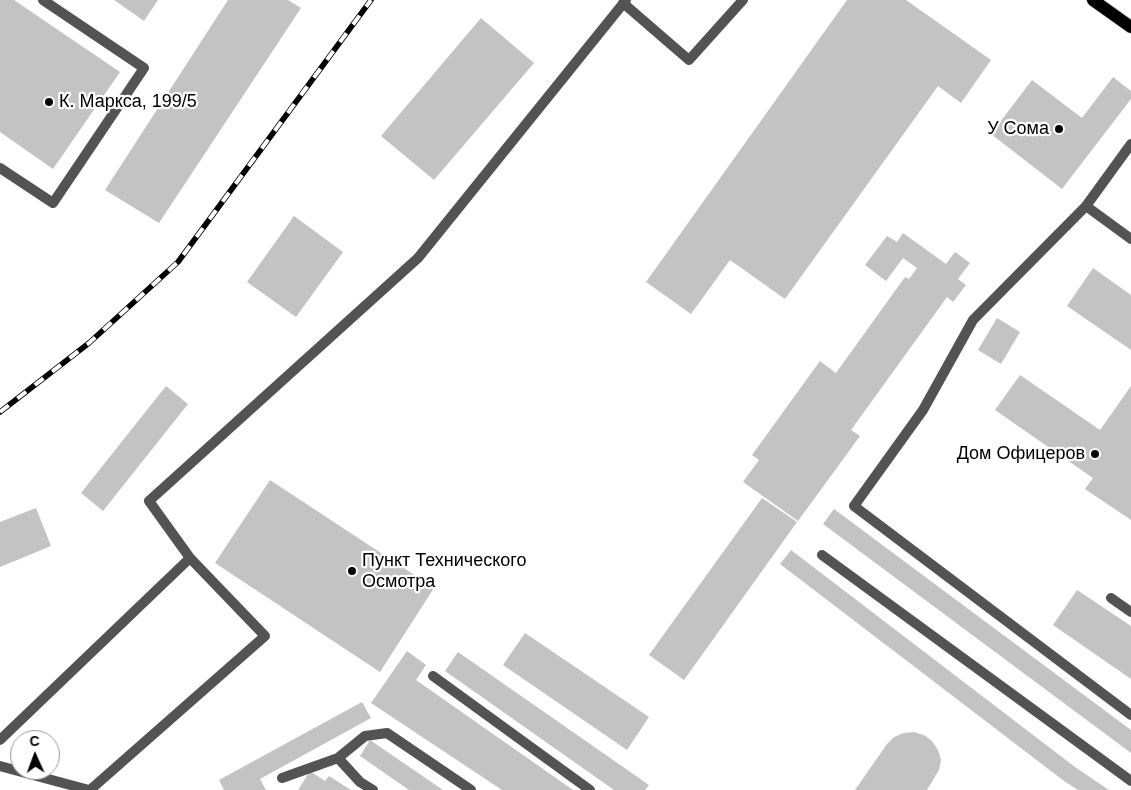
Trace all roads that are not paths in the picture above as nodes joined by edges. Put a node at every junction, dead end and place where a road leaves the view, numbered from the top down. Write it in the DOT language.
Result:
graph roads {
  1 [pos="43,0"];
  2 [pos="743,0"];
  3 [pos="1093,0"];
  4 [pos="625,1"];
  5 [pos="1130,24"];
  6 [pos="1131,144"];
  7 [pos="0,168"];
  8 [pos="1086,206"];
  9 [pos="1131,238"];
  10 [pos="822,555"];
  11 [pos="190,558"];
  12 [pos="1111,598"];
  13 [pos="1131,612"];
  14 [pos="433,676"];
  15 [pos="1131,715"];
  16 [pos="0,740"];
  17 [pos="338,758"];
  18 [pos="0,766"];
  19 [pos="282,778"];
  20 [pos="1131,781"];
  21 [pos="90,790"];
  22 [pos="373,790"];
  23 [pos="471,790"];
  24 [pos="590,790"];
  1 -- 7 [label="lane"];
  2 -- 4 [label="lane"];
  3 -- 5 [label="main road"];
  4 -- 11 [label="lane"];
  6 -- 8 [label="lane"];
  8 -- 9 [label="lane"];
  8 -- 15 [label="lane"];
  10 -- 20 [label="lane"];
  11 -- 16 [label="lane"];
  11 -- 21 [label="lane"];
  12 -- 13 [label="lane"];
  14 -- 24 [label="lane"];
  17 -- 19 [label="lane"];
  17 -- 22 [label="lane"];
  17 -- 23 [label="lane"];
  18 -- 21 [label="lane"];
}
